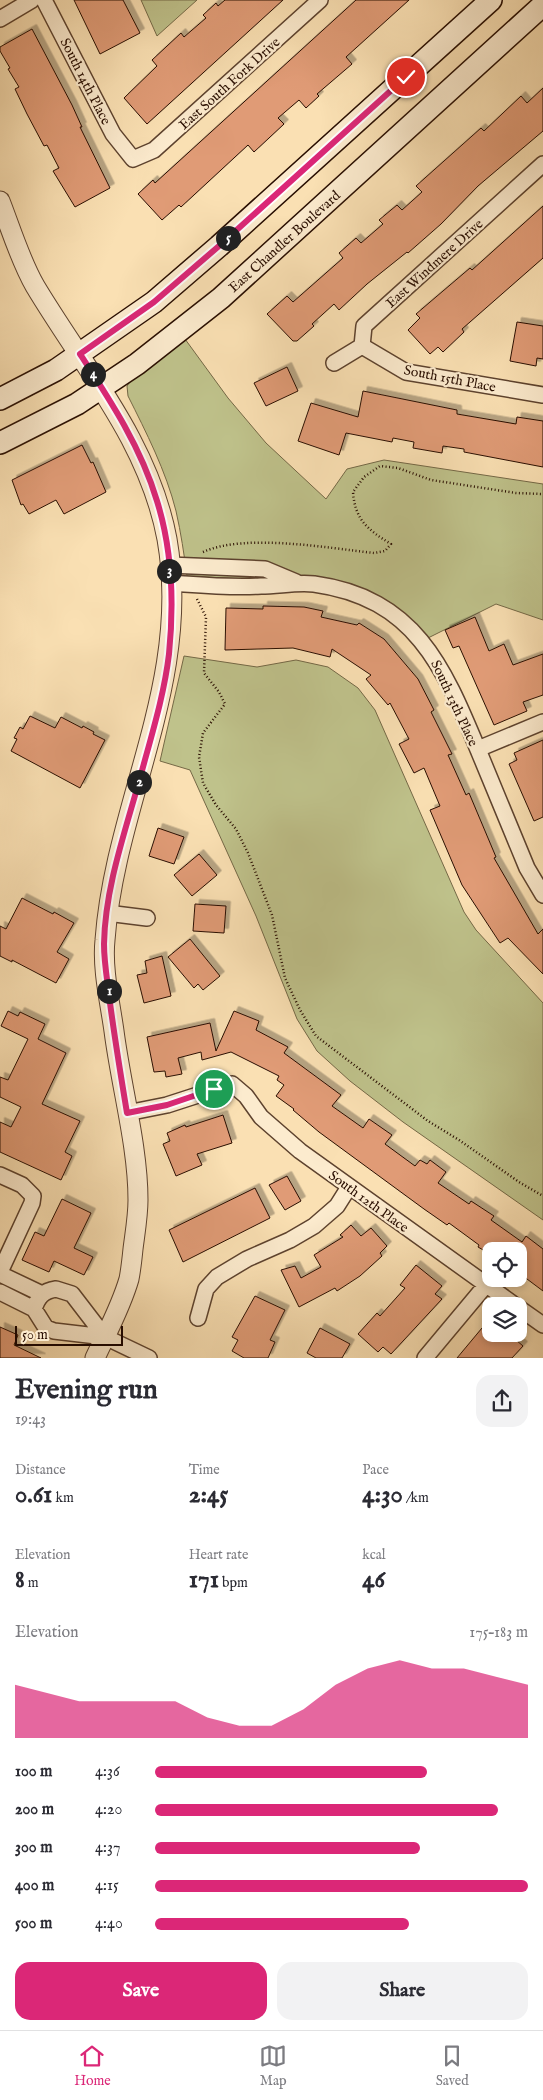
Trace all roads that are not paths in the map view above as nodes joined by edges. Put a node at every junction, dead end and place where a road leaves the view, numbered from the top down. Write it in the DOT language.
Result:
graph roads {
  1 [pos="32,0"];
  2 [pos="44,0"];
  3 [pos="320,0"];
  4 [pos="490,0"];
  5 [pos="543,5"];
  6 [pos="0,19"];
  7 [pos="133,159"];
  8 [pos="543,164"];
  9 [pos="0,201"];
  10 [pos="362,346"];
  11 [pos="80,354"];
  12 [pos="334,363"];
  13 [pos="102,387"];
  14 [pos="543,395"];
  15 [pos="0,399"];
  16 [pos="0,443"];
  17 [pos="169,574"];
  18 [pos="297,582"];
  19 [pos="543,722"];
  20 [pos="478,749"];
  21 [pos="543,895"];
  22 [pos="107,913"];
  23 [pos="147,918"];
  24 [pos="127,1113"];
  25 [pos="0,1175"];
  26 [pos="349,1188"];
  27 [pos="0,1273"];
  28 [pos="482,1282"];
  29 [pos="484,1287"];
  30 [pos="489,1287"];
  31 [pos="0,1292"];
  32 [pos="42,1294"];
  33 [pos="503,1297"];
  34 [pos="34,1309"];
  35 [pos="527,1314"];
  36 [pos="198,1318"];
  37 [pos="543,1325"];
  38 [pos="105,1337"];
  39 [pos="95,1358"];
  40 [pos="149,1358"];
  41 [pos="426,1358"];
  1 -- 6 [label="street"];
  2 -- 7 [label="street, South 14th Place"];
  3 -- 7 [label="street, East South Fork Drive"];
  4 -- 11 [label="main road"];
  5 -- 13 [label="main road, East Chandler Boulevard"];
  8 -- 10 [label="street, East Windmere Drive"];
  9 -- 11 [label="street"];
  10 -- 12 [label="street"];
  10 -- 14 [label="street, South 15th Place"];
  11 -- 13 [label="street"];
  11 -- 15 [label="main road"];
  13 -- 16 [label="main road, East Chandler Boulevard"];
  13 -- 17 [label="street"];
  17 -- 18 [label="street, South 13th Place"];
  17 -- 18 [label="street, South 13th Place"];
  17 -- 22 [label="street"];
  18 -- 20 [label="street, South 13th Place"];
  19 -- 20 [label="street"];
  20 -- 21 [label="street, South 13th Place"];
  22 -- 23 [label="street"];
  22 -- 24 [label="street"];
  24 -- 26 [label="street, South 12th Place"];
  24 -- 38 [label="street"];
  25 -- 27 [label="street"];
  26 -- 28 [label="street, South 12th Place"];
  26 -- 36 [label="street"];
  27 -- 32 [label="street"];
  29 -- 41 [label="street"];
  30 -- 33 [label="street, South 12th Place"];
  31 -- 34 [label="street"];
  32 -- 34 [label="street"];
  32 -- 38 [label="street"];
  34 -- 38 [label="street"];
  35 -- 37 [label="street, South 12th Place"];
  38 -- 39 [label="street"];
  38 -- 40 [label="street"];
}
